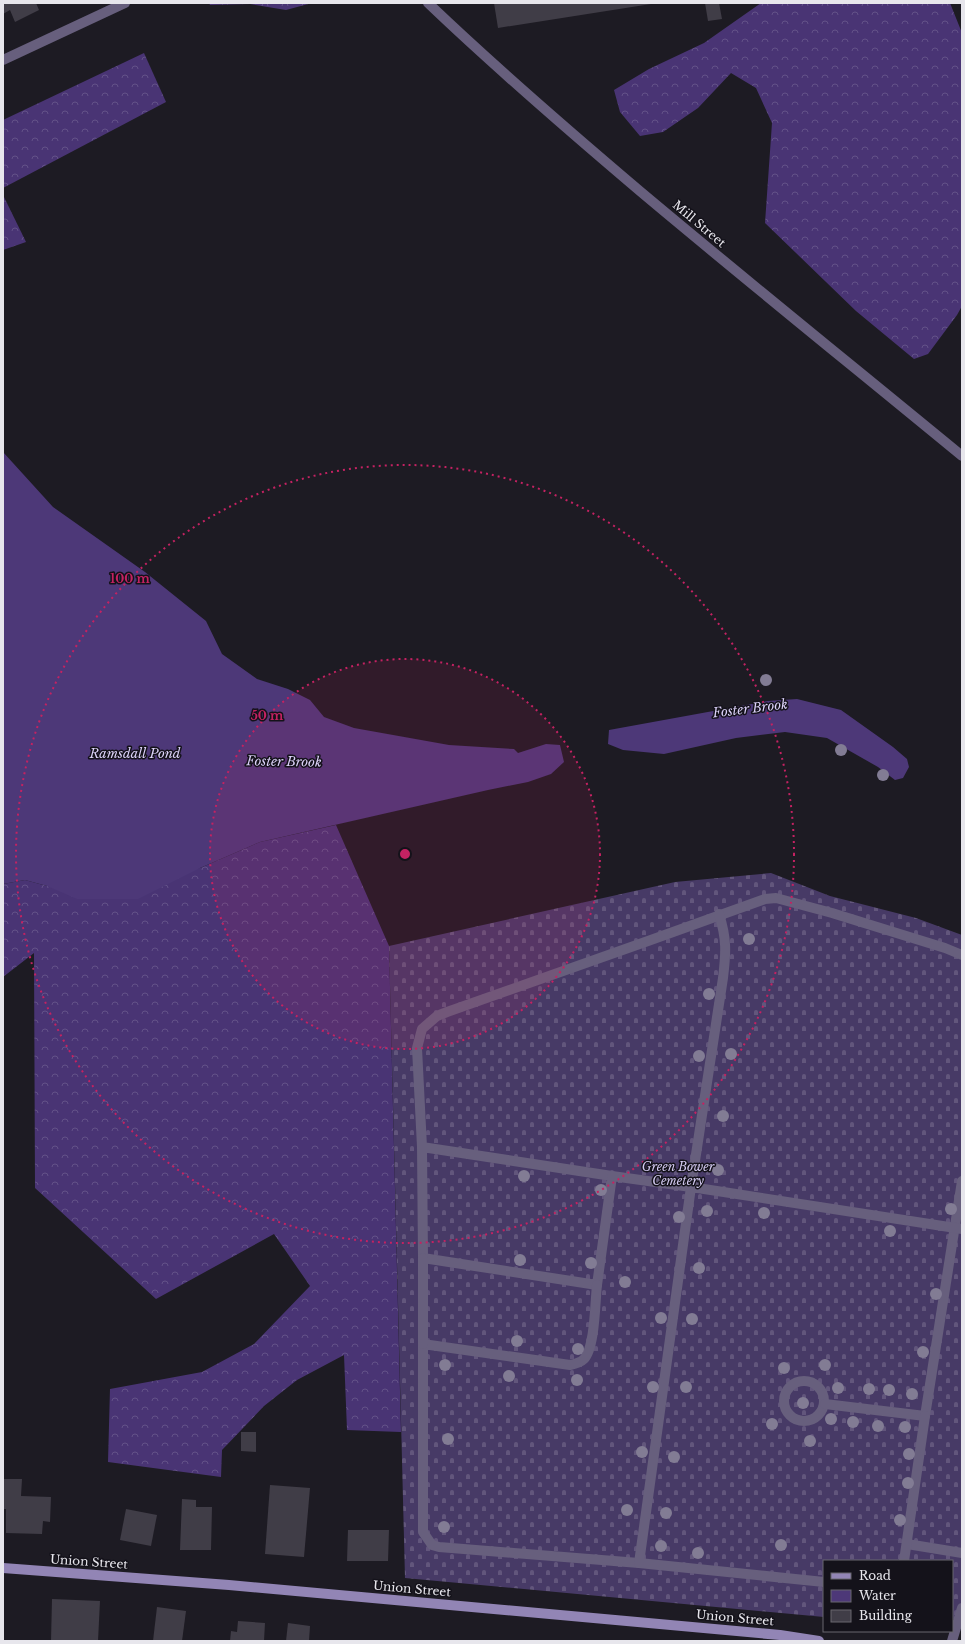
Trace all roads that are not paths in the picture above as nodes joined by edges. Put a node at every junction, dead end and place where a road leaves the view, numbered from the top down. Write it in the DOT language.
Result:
graph roads {
  1 [pos="125,3"];
  2 [pos="428,3"];
  3 [pos="3,60"];
  4 [pos="962,456"];
  5 [pos="719,914"];
  6 [pos="962,955"];
  7 [pos="422,1147"];
  8 [pos="612,1176"];
  9 [pos="962,1182"];
  10 [pos="691,1187"];
  11 [pos="958,1228"];
  12 [pos="423,1258"];
  13 [pos="597,1285"];
  14 [pos="423,1344"];
  15 [pos="825,1404"];
  16 [pos="925,1416"];
  17 [pos="907,1544"];
  18 [pos="962,1553"];
  19 [pos="904,1560"];
  20 [pos="639,1563"];
  21 [pos="3,1568"];
  22 [pos="823,1582"];
  23 [pos="962,1608"];
  24 [pos="819,1641"];
  25 [pos="952,1641"];
  1 -- 3 [label="street"];
  2 -- 4 [label="street, Mill Street"];
  5 -- 6 [label="street"];
  5 -- 7 [label="street"];
  5 -- 10 [label="street"];
  7 -- 8 [label="street"];
  7 -- 12 [label="street"];
  8 -- 10 [label="street"];
  8 -- 13 [label="street"];
  9 -- 11 [label="street"];
  10 -- 11 [label="street"];
  10 -- 20 [label="street"];
  11 -- 16 [label="street"];
  12 -- 13 [label="street"];
  12 -- 14 [label="street"];
  13 -- 14 [label="street"];
  14 -- 20 [label="street"];
  15 -- 15 [label="street"];
  15 -- 16 [label="street"];
  16 -- 17 [label="street"];
  17 -- 18 [label="street"];
  17 -- 19 [label="street"];
  20 -- 22 [label="street"];
  21 -- 24 [label="street, Union Street"];
  23 -- 25 [label="street"];
}
